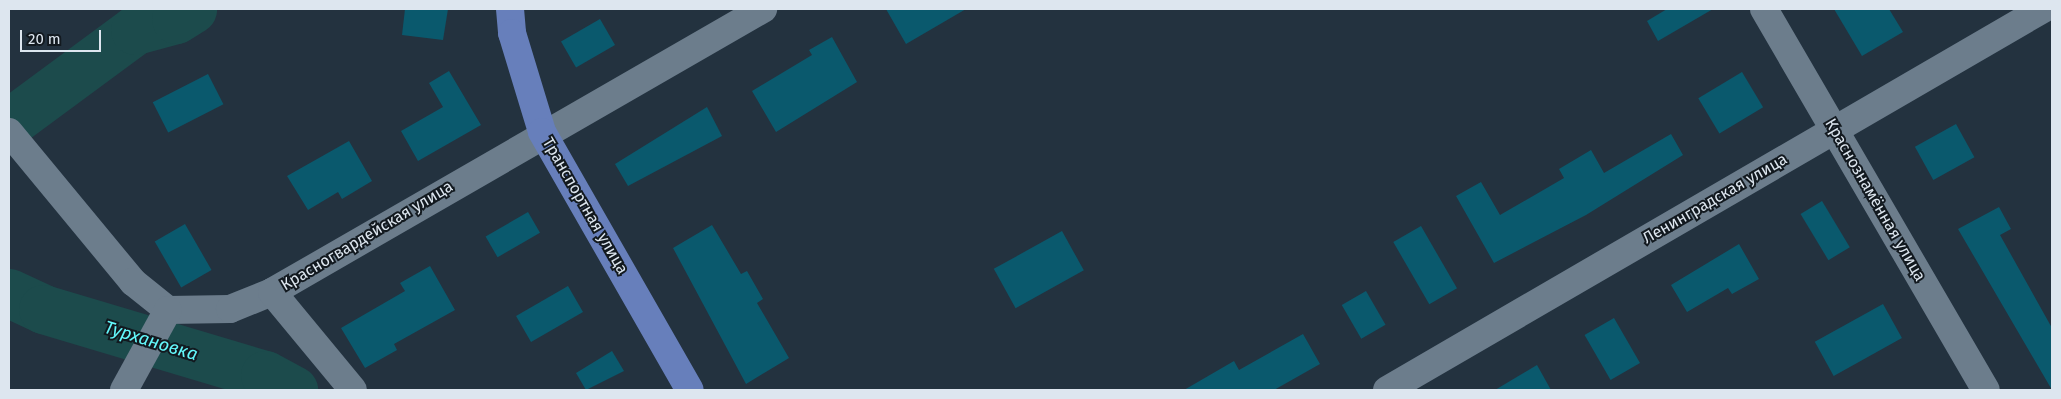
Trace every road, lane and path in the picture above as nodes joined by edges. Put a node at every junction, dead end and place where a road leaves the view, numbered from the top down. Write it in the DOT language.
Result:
graph roads {
  1 [pos="510,9"];
  2 [pos="763,9"];
  3 [pos="1764,9"];
  4 [pos="2043,9"];
  5 [pos="1833,130"];
  6 [pos="9,132"];
  7 [pos="542,132"];
  8 [pos="272,292"];
  9 [pos="168,310"];
  10 [pos="124,390"];
  11 [pos="354,390"];
  12 [pos="690,390"];
  13 [pos="1387,390"];
  14 [pos="1986,390"];
  1 -- 7 [label="main road, Транспортная улица"];
  2 -- 7 [label="street, Красногвардейская улица"];
  3 -- 5 [label="street, Краснознамённая улица"];
  4 -- 5 [label="street, Ленинградская улица"];
  5 -- 13 [label="street, Ленинградская улица"];
  5 -- 14 [label="street, Краснознамённая улица"];
  6 -- 9 [label="street"];
  7 -- 8 [label="street, Красногвардейская улица"];
  7 -- 12 [label="main road, Транспортная улица"];
  8 -- 9 [label="street, Красногвардейская улица"];
  8 -- 11 [label="street"];
  9 -- 10 [label="street"];
}
